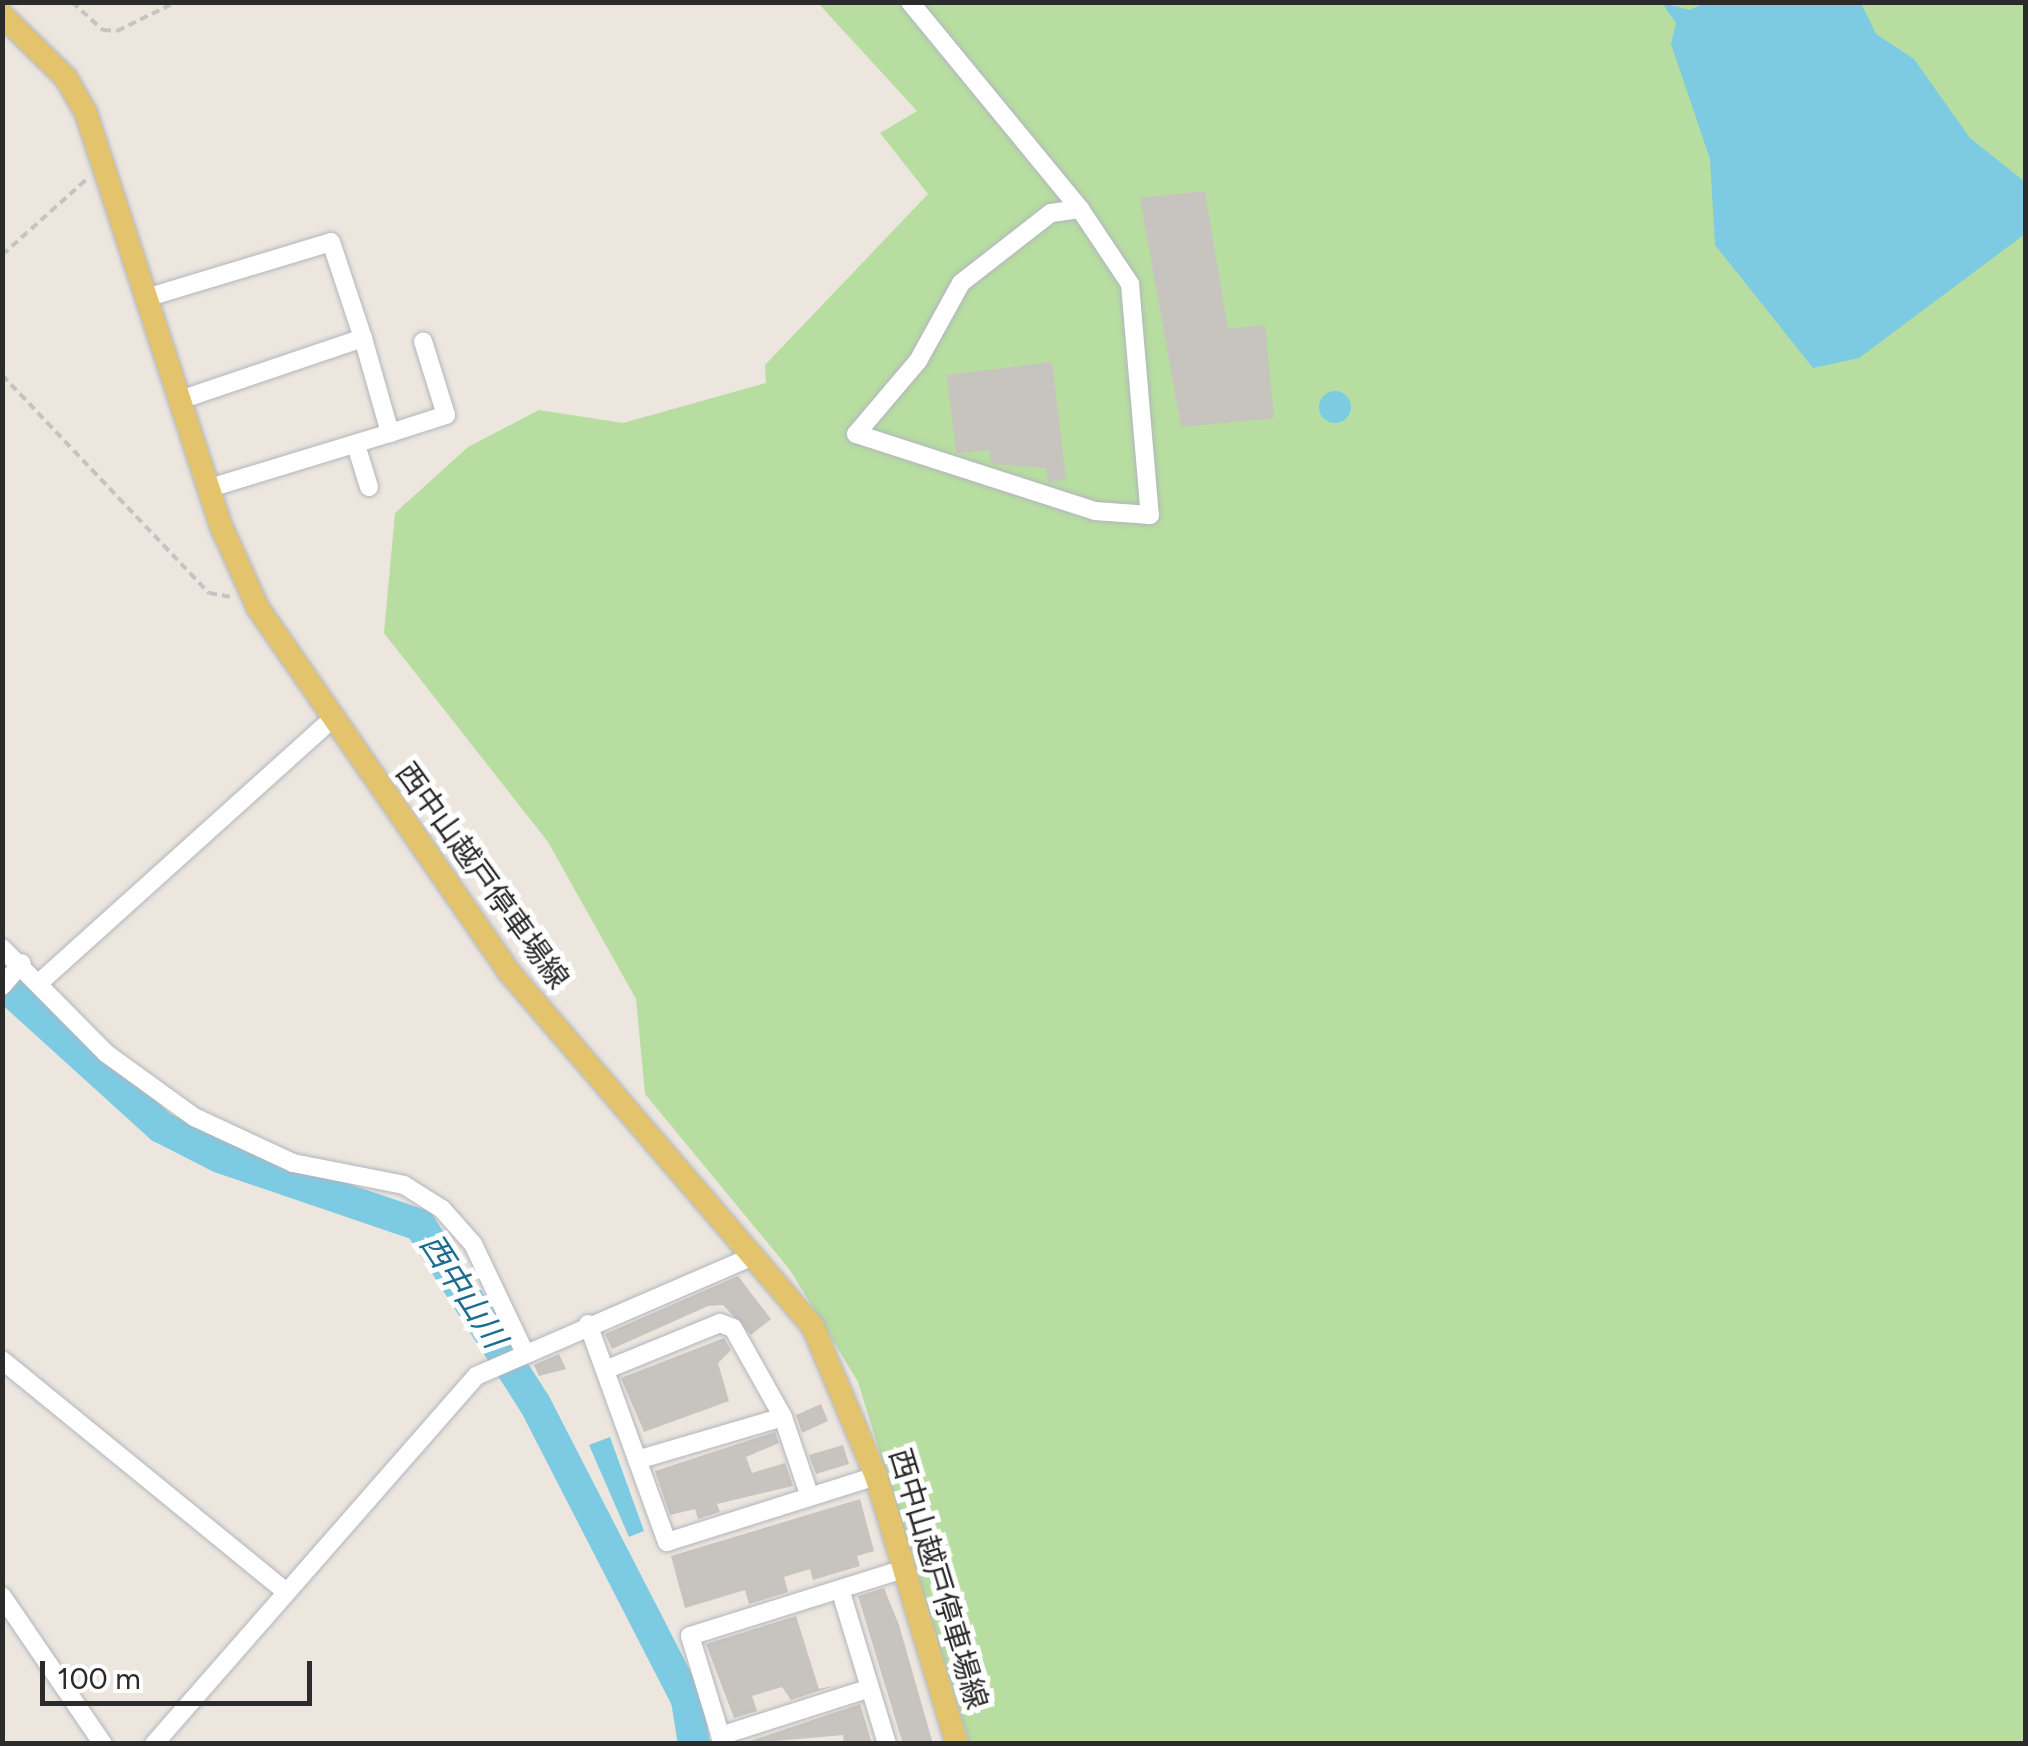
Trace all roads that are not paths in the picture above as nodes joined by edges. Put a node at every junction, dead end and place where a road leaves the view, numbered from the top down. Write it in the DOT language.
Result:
graph roads {
  1 [pos="910,2"];
  2 [pos="2,15"];
  3 [pos="1080,210"];
  4 [pos="149,297"];
  5 [pos="362,338"];
  6 [pos="422,341"];
  7 [pos="183,399"];
  8 [pos="390,433"];
  9 [pos="356,445"];
  10 [pos="368,487"];
  11 [pos="210,488"];
  12 [pos="332,719"];
  13 [pos="2,948"];
  14 [pos="21,965"];
  15 [pos="39,983"];
  16 [pos="2,986"];
  17 [pos="753,1256"];
  18 [pos="588,1324"];
  19 [pos="522,1352"];
  20 [pos="2,1360"];
  21 [pos="605,1370"];
  22 [pos="783,1417"];
  23 [pos="637,1460"];
  24 [pos="876,1476"];
  25 [pos="810,1497"];
  26 [pos="904,1570"];
  27 [pos="282,1588"];
  28 [pos="840,1589"];
  29 [pos="2,1596"];
  30 [pos="870,1688"];
  31 [pos="721,1740"];
  32 [pos="103,1744"];
  33 [pos="154,1744"];
  34 [pos="887,1744"];
  35 [pos="957,1744"];
  1 -- 3 [label="street"];
  2 -- 4 [label="main road, 西中山越戸停車場線"];
  3 -- 3 [label="street"];
  4 -- 5 [label="street"];
  4 -- 7 [label="main road, 西中山越戸停車場線"];
  5 -- 7 [label="street"];
  5 -- 8 [label="street"];
  6 -- 8 [label="street"];
  7 -- 11 [label="main road, 西中山越戸停車場線"];
  8 -- 9 [label="street"];
  9 -- 10 [label="street"];
  9 -- 11 [label="street"];
  11 -- 12 [label="main road, 西中山越戸停車場線"];
  12 -- 15 [label="street"];
  12 -- 17 [label="main road, 西中山越戸停車場線"];
  13 -- 14 [label="street"];
  14 -- 15 [label="street"];
  14 -- 16 [label="street"];
  15 -- 19 [label="street"];
  17 -- 18 [label="street"];
  17 -- 24 [label="main road, 西中山越戸停車場線"];
  18 -- 19 [label="street"];
  18 -- 21 [label="street"];
  19 -- 27 [label="street"];
  20 -- 27 [label="street"];
  21 -- 22 [label="street"];
  21 -- 23 [label="street"];
  22 -- 23 [label="street"];
  22 -- 25 [label="street"];
  23 -- 25 [label="street"];
  24 -- 25 [label="street"];
  24 -- 26 [label="main road, 西中山越戸停車場線"];
  26 -- 28 [label="street"];
  26 -- 35 [label="main road, 西中山越戸停車場線"];
  27 -- 33 [label="street"];
  28 -- 30 [label="street"];
  28 -- 31 [label="street"];
  29 -- 32 [label="street"];
  30 -- 31 [label="street"];
  30 -- 34 [label="street"];
}
